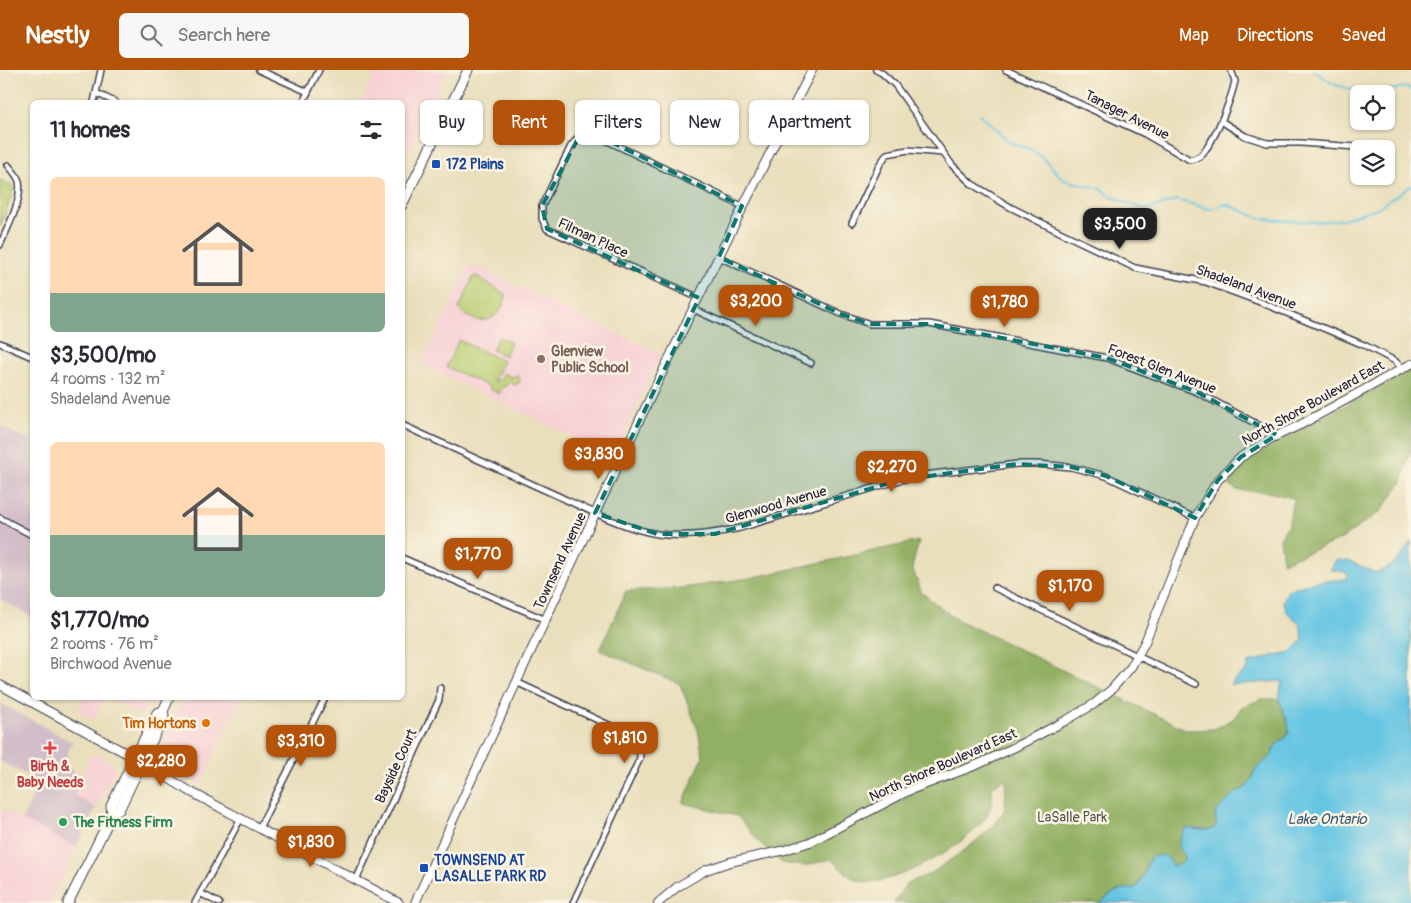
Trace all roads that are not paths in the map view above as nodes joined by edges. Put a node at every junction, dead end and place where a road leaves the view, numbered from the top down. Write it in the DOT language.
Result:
graph roads {
  1 [pos="101,70"];
  2 [pos="259,70"];
  3 [pos="319,70"];
  4 [pos="468,70"];
  5 [pos="812,70"];
  6 [pos="876,70"];
  7 [pos="1006,70"];
  8 [pos="1230,70"];
  9 [pos="308,92"];
  10 [pos="96,94"];
  11 [pos="94,100"];
  12 [pos="110,100"];
  13 [pos="304,100"];
  14 [pos="1221,121"];
  15 [pos="1350,146"];
  16 [pos="943,153"];
  17 [pos="8,165"];
  18 [pos="405,199"];
  19 [pos="742,206"];
  20 [pos="852,223"];
  21 [pos="0,244"];
  22 [pos="719,257"];
  23 [pos="699,298"];
  24 [pos="693,309"];
  25 [pos="0,343"];
  26 [pos="30,356"];
  27 [pos="811,363"];
  28 [pos="1411,364"];
  29 [pos="1402,368"];
  30 [pos="405,426"];
  31 [pos="1277,435"];
  32 [pos="595,513"];
  33 [pos="0,518"];
  34 [pos="1195,518"];
  35 [pos="30,533"];
  36 [pos="405,559"];
  37 [pos="994,588"];
  38 [pos="546,620"];
  39 [pos="1137,655"];
  40 [pos="516,682"];
  41 [pos="1196,684"];
  42 [pos="0,685"];
  43 [pos="440,688"];
  44 [pos="168,700"];
  45 [pos="324,700"];
  46 [pos="138,761"];
  47 [pos="240,818"];
  48 [pos="260,828"];
  49 [pos="356,880"];
  50 [pos="200,893"];
  51 [pos="68,903"];
  52 [pos="195,903"];
  53 [pos="219,903"];
  54 [pos="399,903"];
  55 [pos="415,903"];
  56 [pos="573,903"];
  57 [pos="658,903"];
  1 -- 10 [label="street"];
  2 -- 9 [label="street"];
  3 -- 9 [label="street"];
  4 -- 18 [label="main road"];
  5 -- 19 [label="street, Townsend Avenue"];
  6 -- 16 [label="street, Shadeland Avenue"];
  7 -- 14 [label="street, Tanager Avenue"];
  8 -- 14 [label="street"];
  9 -- 13 [label="street"];
  10 -- 11 [label="street"];
  10 -- 12 [label="street"];
  14 -- 15 [label="street"];
  16 -- 20 [label="street"];
  16 -- 29 [label="street, Shadeland Avenue"];
  17 -- 21 [label="street"];
  19 -- 22 [label="street, Townsend Avenue"];
  19 -- 23 [label="street, Filman Place"];
  22 -- 23 [label="street, Townsend Avenue"];
  22 -- 31 [label="street, Forest Glen Avenue"];
  23 -- 24 [label="street, Townsend Avenue"];
  24 -- 27 [label="street"];
  24 -- 32 [label="street, Townsend Avenue"];
  25 -- 26 [label="street"];
  28 -- 29 [label="street, North Shore Boulevard East"];
  29 -- 31 [label="street, North Shore Boulevard East"];
  30 -- 32 [label="street, Glenwood Avenue"];
  31 -- 34 [label="street, North Shore Boulevard East"];
  32 -- 34 [label="street, Glenwood Avenue"];
  32 -- 38 [label="street, Townsend Avenue"];
  33 -- 35 [label="street"];
  34 -- 39 [label="street, North Shore Boulevard East"];
  36 -- 38 [label="street"];
  37 -- 39 [label="street"];
  38 -- 40 [label="street, Townsend Avenue"];
  39 -- 41 [label="street"];
  39 -- 57 [label="street, North Shore Boulevard East"];
  40 -- 55 [label="street, Townsend Avenue"];
  40 -- 56 [label="street"];
  42 -- 46 [label="street"];
  43 -- 49 [label="street, Bayside Court"];
  44 -- 46 [label="main road"];
  45 -- 48 [label="street"];
  46 -- 47 [label="street"];
  46 -- 51 [label="main road"];
  47 -- 48 [label="street"];
  47 -- 50 [label="street"];
  48 -- 49 [label="street"];
  49 -- 54 [label="street"];
  50 -- 52 [label="street"];
  50 -- 53 [label="street"];
}
